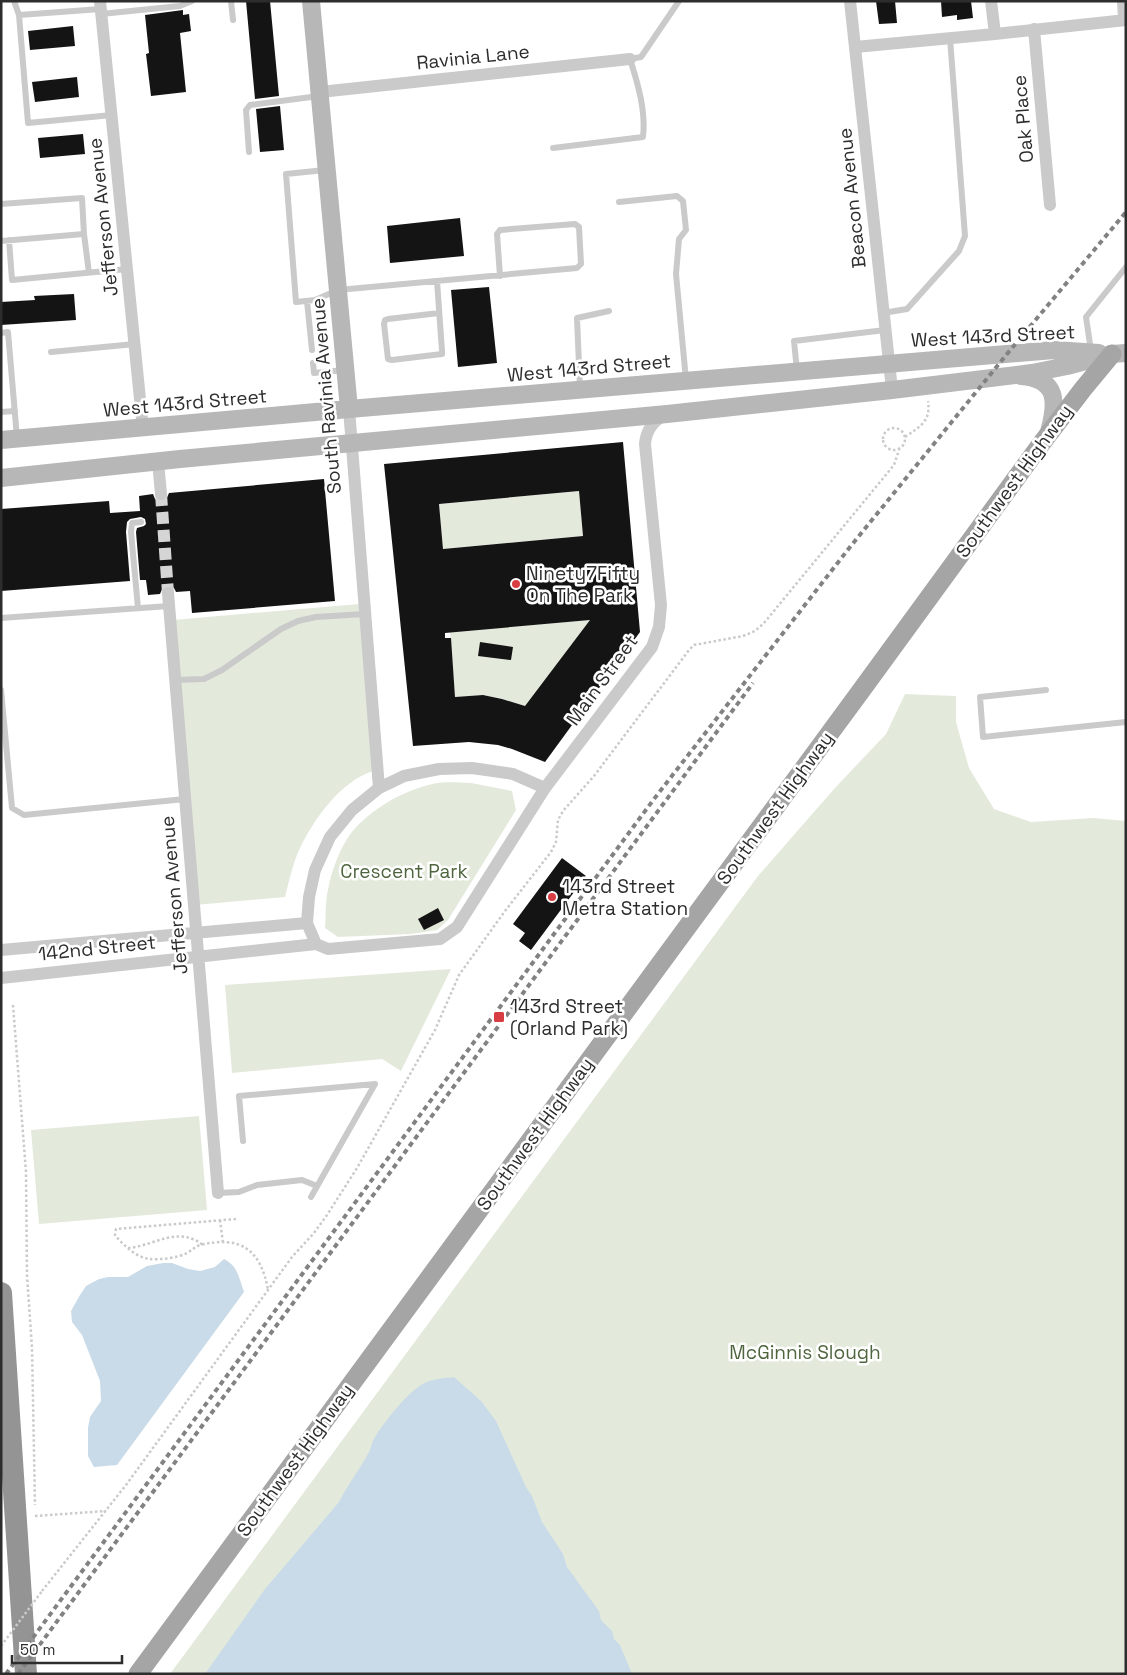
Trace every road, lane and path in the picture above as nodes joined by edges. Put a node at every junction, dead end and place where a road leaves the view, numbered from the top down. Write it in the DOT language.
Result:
graph roads {
  1 [pos="14,1"];
  2 [pos="192,1"];
  3 [pos="232,1"];
  4 [pos="311,1"];
  5 [pos="679,1"];
  6 [pos="850,1"];
  7 [pos="991,1"];
  8 [pos="1122,1"];
  9 [pos="101,8"];
  10 [pos="19,15"];
  11 [pos="233,20"];
  12 [pos="1125,20"];
  13 [pos="1034,29"];
  14 [pos="994,34"];
  15 [pos="950,38"];
  16 [pos="855,47"];
  17 [pos="630,59"];
  18 [pos="320,94"];
  19 [pos="112,115"];
  20 [pos="553,148"];
  21 [pos="249,152"];
  22 [pos="327,170"];
  23 [pos="620,202"];
  24 [pos="1,204"];
  25 [pos="1050,205"];
  26 [pos="84,234"];
  27 [pos="9,240"];
  28 [pos="1,241"];
  29 [pos="1126,267"];
  30 [pos="127,269"];
  31 [pos="88,273"];
  32 [pos="500,276"];
  33 [pos="437,281"];
  34 [pos="338,290"];
  35 [pos="307,301"];
  36 [pos="610,311"];
  37 [pos="439,313"];
  38 [pos="883,313"];
  39 [pos="885,330"];
  40 [pos="1,333"];
  41 [pos="135,344"];
  42 [pos="312,350"];
  43 [pos="51,352"];
  44 [pos="1119,353"];
  45 [pos="1091,356"];
  46 [pos="313,363"];
  47 [pos="889,364"];
  48 [pos="346,370"];
  49 [pos="797,372"];
  50 [pos="1011,375"];
  51 [pos="686,381"];
  52 [pos="926,386"];
  53 [pos="580,390"];
  54 [pos="892,390"];
  55 [pos="349,409"];
  56 [pos="15,411"];
  57 [pos="1,412"];
  58 [pos="667,414"];
  59 [pos="610,420"];
  60 [pos="143,429"];
  61 [pos="1049,432"];
  62 [pos="906,437"];
  63 [pos="9,440"];
  64 [pos="352,443"];
  65 [pos="645,450"];
  66 [pos="899,450"];
  67 [pos="158,462"];
  68 [pos="1,478"];
  69 [pos="161,494"];
  70 [pos="141,522"];
  71 [pos="169,599"];
  72 [pos="138,608"];
  73 [pos="366,614"];
  74 [pos="1,618"];
  75 [pos="176,680"];
  76 [pos="1,690"];
  77 [pos="1046,690"];
  78 [pos="1126,722"];
  79 [pos="379,788"];
  80 [pos="544,788"];
  81 [pos="185,799"];
  82 [pos="307,923"];
  83 [pos="196,933"];
  84 [pos="316,944"];
  85 [pos="1,950"];
  86 [pos="197,956"];
  87 [pos="1,978"];
  88 [pos="13,1005"];
  89 [pos="243,1141"];
  90 [pos="318,1186"];
  91 [pos="218,1193"];
  92 [pos="311,1197"];
  93 [pos="236,1219"];
  94 [pos="220,1220"];
  95 [pos="223,1243"];
  96 [pos="203,1245"];
  97 [pos="128,1248"];
  98 [pos="268,1290"];
  99 [pos="1,1293"];
  100 [pos="106,1511"];
  101 [pos="35,1516"];
  102 [pos="35,1522"];
  103 [pos="38,1590"];
  104 [pos="39,1599"];
  105 [pos="1,1646"];
  106 [pos="26,1674"];
  107 [pos="138,1674"];
  1 -- 10 [label="lane"];
  2 -- 9 [label="lane"];
  3 -- 11 [label="lane"];
  4 -- 18 [label="main road, South Ravinia Avenue"];
  5 -- 17 [label="lane"];
  6 -- 16 [label="street, Beacon Avenue"];
  7 -- 14 [label="street"];
  8 -- 12 [label="street"];
  9 -- 10 [label="lane"];
  9 -- 19 [label="street, Jefferson Avenue"];
  10 -- 19 [label="lane"];
  12 -- 13 [label="street"];
  13 -- 14 [label="street"];
  13 -- 25 [label="street, Oak Place"];
  14 -- 15 [label="street"];
  15 -- 16 [label="street"];
  15 -- 38 [label="lane"];
  16 -- 38 [label="street, Beacon Avenue"];
  17 -- 18 [label="street, Ravinia Lane"];
  17 -- 20 [label="lane"];
  18 -- 21 [label="lane"];
  18 -- 22 [label="main road, South Ravinia Avenue"];
  19 -- 30 [label="street, Jefferson Avenue"];
  22 -- 34 [label="main road, South Ravinia Avenue"];
  22 -- 35 [label="lane"];
  23 -- 51 [label="lane"];
  24 -- 26 [label="lane"];
  26 -- 27 [label="lane"];
  26 -- 31 [label="lane"];
  27 -- 28 [label="lane"];
  27 -- 31 [label="lane"];
  29 -- 45 [label="lane"];
  30 -- 31 [label="lane"];
  30 -- 41 [label="street, Jefferson Avenue"];
  32 -- 32 [label="lane"];
  32 -- 33 [label="lane"];
  33 -- 34 [label="lane"];
  33 -- 37 [label="lane"];
  34 -- 35 [label="lane"];
  34 -- 48 [label="main road, South Ravinia Avenue"];
  35 -- 42 [label="lane"];
  36 -- 53 [label="lane"];
  37 -- 37 [label="lane"];
  38 -- 39 [label="street, Beacon Avenue"];
  39 -- 47 [label="street, Beacon Avenue"];
  39 -- 49 [label="lane"];
  40 -- 56 [label="lane"];
  41 -- 43 [label="lane"];
  41 -- 60 [label="street, Jefferson Avenue"];
  44 -- 45 [label="main road, West 143rd Street"];
  44 -- 61 [label="main road, Southwest Highway"];
  45 -- 47 [label="main road, West 143rd Street"];
  45 -- 50 [label="main road, West 143rd Street"];
  46 -- 48 [label="lane"];
  47 -- 49 [label="main road, West 143rd Street"];
  47 -- 54 [label="street, Beacon Avenue"];
  48 -- 55 [label="main road, South Ravinia Avenue"];
  49 -- 51 [label="main road, West 143rd Street"];
  50 -- 52 [label="main road, West 143rd Street"];
  50 -- 61 [label="main road"];
  51 -- 53 [label="main road, West 143rd Street"];
  52 -- 54 [label="main road, West 143rd Street"];
  52 -- 62 [label="path"];
  53 -- 55 [label="main road, West 143rd Street"];
  54 -- 58 [label="main road, West 143rd Street"];
  55 -- 60 [label="main road, West 143rd Street"];
  55 -- 64 [label="street, South Ravinia Avenue"];
  56 -- 57 [label="lane"];
  56 -- 63 [label="lane"];
  58 -- 59 [label="main road, West 143rd Street"];
  58 -- 65 [label="street, Main Street"];
  59 -- 64 [label="main road, West 143rd Street"];
  59 -- 65 [label="street"];
  60 -- 63 [label="main road, West 143rd Street"];
  61 -- 107 [label="main road, Southwest Highway"];
  62 -- 66 [label="path"];
  62 -- 66 [label="path"];
  64 -- 67 [label="main road, West 143rd Street"];
  64 -- 73 [label="street, South Ravinia Avenue"];
  65 -- 80 [label="street, Main Street"];
  66 -- 98 [label="path"];
  67 -- 68 [label="main road, West 143rd Street"];
  67 -- 69 [label="street"];
  70 -- 72 [label="lane"];
  71 -- 72 [label="lane"];
  71 -- 75 [label="street, Jefferson Avenue"];
  72 -- 74 [label="lane"];
  73 -- 75 [label="lane"];
  73 -- 79 [label="street, South Ravinia Avenue"];
  75 -- 81 [label="street, Jefferson Avenue"];
  76 -- 81 [label="lane"];
  77 -- 78 [label="lane"];
  79 -- 80 [label="street"];
  79 -- 82 [label="street"];
  80 -- 84 [label="street, Main Street"];
  81 -- 83 [label="street, Jefferson Avenue"];
  82 -- 83 [label="street, 142nd Street"];
  82 -- 84 [label="street"];
  83 -- 85 [label="street, 142nd Street"];
  83 -- 86 [label="street, Jefferson Avenue"];
  84 -- 86 [label="street, 142nd Street"];
  86 -- 87 [label="street, 142nd Street"];
  86 -- 91 [label="street, Jefferson Avenue"];
  88 -- 101 [label="path"];
  89 -- 90 [label="lane"];
  90 -- 91 [label="lane"];
  90 -- 92 [label="lane"];
  93 -- 94 [label="path"];
  94 -- 95 [label="path"];
  94 -- 97 [label="path"];
  95 -- 96 [label="path"];
  95 -- 98 [label="path"];
  96 -- 97 [label="path"];
  96 -- 97 [label="path"];
  98 -- 100 [label="path"];
  99 -- 106 [label="highway"];
  100 -- 101 [label="path"];
  100 -- 105 [label="path, bridge"];
  101 -- 102 [label="path"];
  103 -- 104 [label="path"];
}
